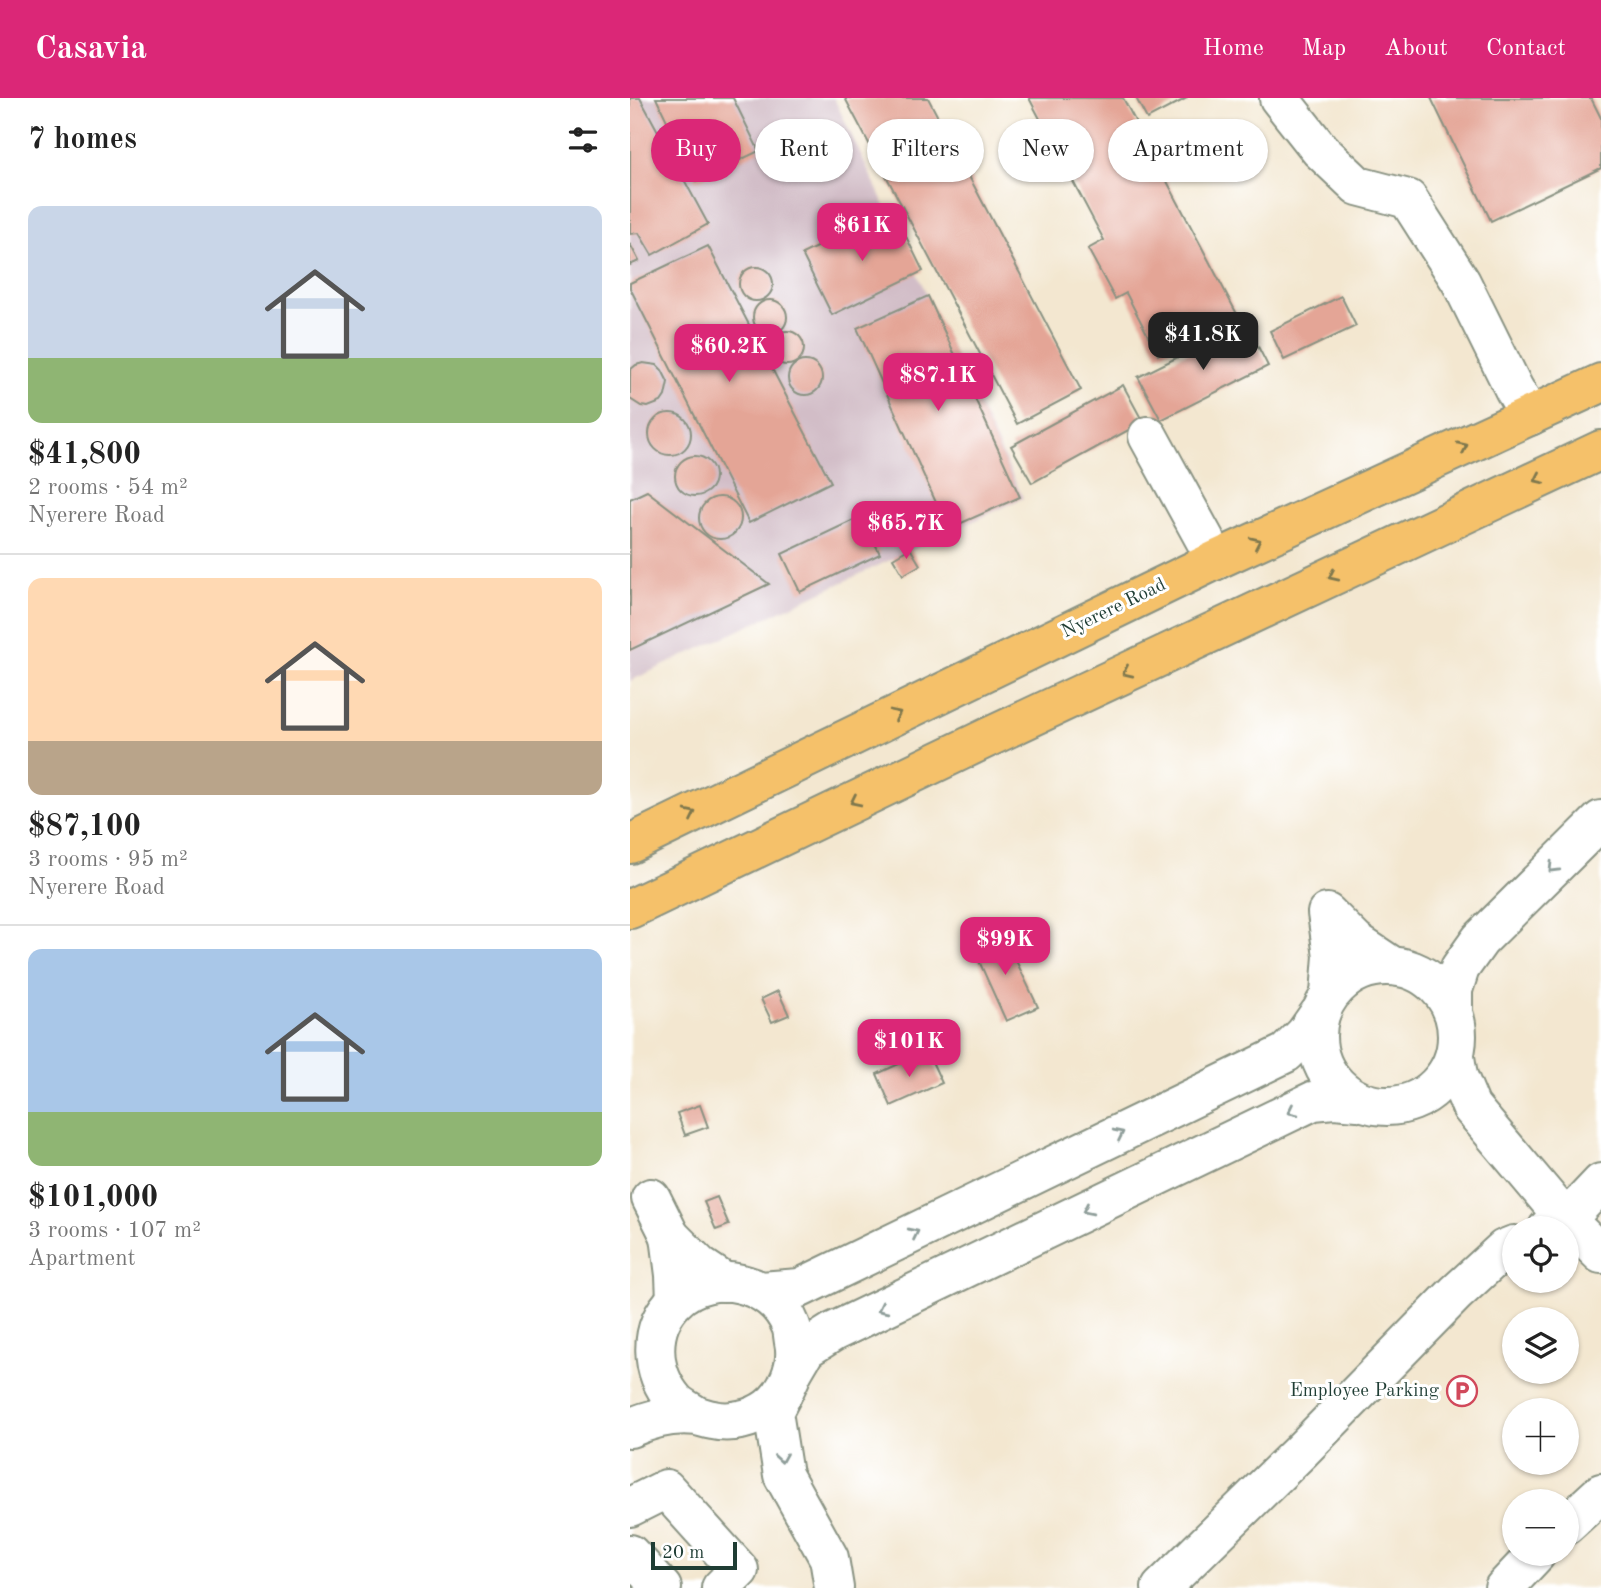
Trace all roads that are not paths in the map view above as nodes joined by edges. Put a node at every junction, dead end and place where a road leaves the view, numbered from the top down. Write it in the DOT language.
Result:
graph roads {
  1 [pos="1279,98"];
  2 [pos="1601,383"];
  3 [pos="1530,416"];
  4 [pos="1147,436"];
  5 [pos="1601,450"];
  6 [pos="1216,560"];
  7 [pos="1601,820"];
  8 [pos="630,844"];
  9 [pos="630,909"];
  10 [pos="1392,966"];
  11 [pos="1325,1004"];
  12 [pos="1453,1010"];
  13 [pos="1455,1056"];
  14 [pos="1358,1101"];
  15 [pos="1405,1104"];
  16 [pos="1504,1145"];
  17 [pos="1601,1183"];
  18 [pos="651,1198"];
  19 [pos="1552,1216"];
  20 [pos="1566,1216"];
  21 [pos="670,1236"];
  22 [pos="1579,1239"];
  23 [pos="1502,1251"];
  24 [pos="1601,1254"];
  25 [pos="723,1282"];
  26 [pos="761,1291"];
  27 [pos="676,1300"];
  28 [pos="643,1353"];
  29 [pos="788,1382"];
  30 [pos="697,1416"];
  31 [pos="630,1428"];
  32 [pos="1601,1493"];
  33 [pos="630,1507"];
  34 [pos="1579,1513"];
  35 [pos="630,1554"];
  36 [pos="1525,1566"];
  37 [pos="836,1578"];
  38 [pos="662,1588"];
  39 [pos="721,1588"];
  40 [pos="1161,1588"];
  41 [pos="1504,1588"];
  1 -- 3 [label="street"];
  2 -- 3 [label="highway, Nyerere Road"];
  6 -- 3 [label="highway, Nyerere Road, one-way"];
  4 -- 6 [label="street"];
  5 -- 9 [label="highway, one-way"];
  8 -- 6 [label="highway, Nyerere Road, one-way"];
  7 -- 12 [label="street, one-way"];
  10 -- 11 [label="street"];
  10 -- 11 [label="street"];
  10 -- 12 [label="street"];
  11 -- 14 [label="street"];
  26 -- 11 [label="street, one-way"];
  12 -- 13 [label="street"];
  13 -- 15 [label="street"];
  13 -- 16 [label="street"];
  14 -- 15 [label="street"];
  14 -- 29 [label="street, one-way"];
  15 -- 16 [label="street"];
  16 -- 19 [label="street"];
  17 -- 20 [label="street"];
  18 -- 21 [label="street"];
  21 -- 25 [label="street"];
  21 -- 27 [label="street"];
  22 -- 24 [label="street"];
  23 -- 40 [label="street"];
  25 -- 26 [label="street"];
  25 -- 27 [label="street"];
  26 -- 29 [label="street"];
  27 -- 28 [label="street"];
  28 -- 30 [label="street"];
  29 -- 30 [label="street"];
  29 -- 37 [label="street, one-way"];
  30 -- 31 [label="street"];
  32 -- 34 [label="street"];
  33 -- 39 [label="street"];
  35 -- 38 [label="street"];
  36 -- 41 [label="street"];
}
